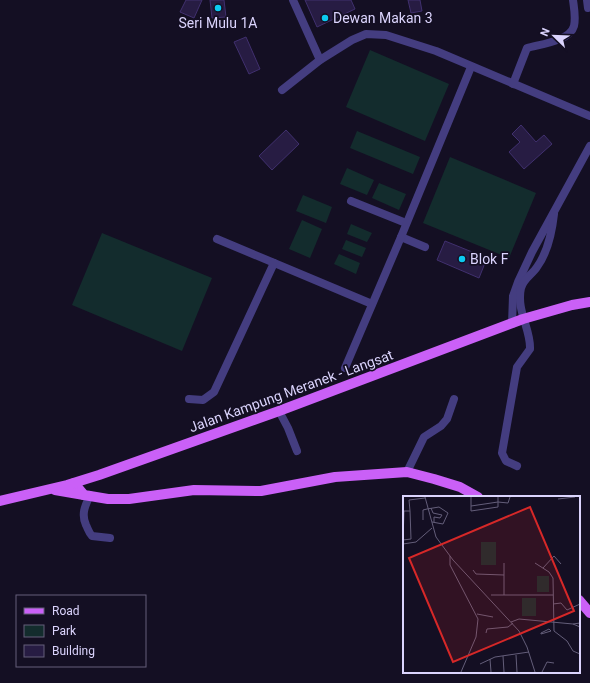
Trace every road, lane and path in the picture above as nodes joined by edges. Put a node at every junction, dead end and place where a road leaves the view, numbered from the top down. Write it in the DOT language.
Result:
graph roads {
  1 [pos="293,0"];
  2 [pos="573,0"];
  3 [pos="320,60"];
  4 [pos="471,67"];
  5 [pos="513,84"];
  6 [pos="282,90"];
  7 [pos="590,116"];
  8 [pos="590,146"];
  9 [pos="351,201"];
  10 [pos="554,214"];
  11 [pos="406,223"];
  12 [pos="401,237"];
  13 [pos="217,239"];
  14 [pos="425,247"];
  15 [pos="274,263"];
  16 [pos="526,273"];
  17 [pos="590,302"];
  18 [pos="372,304"];
  19 [pos="523,320"];
  20 [pos="512,324"];
  21 [pos="345,368"];
  22 [pos="189,399"];
  23 [pos="454,399"];
  24 [pos="279,411"];
  25 [pos="297,451"];
  26 [pos="517,466"];
  27 [pos="407,472"];
  28 [pos="84,480"];
  29 [pos="74,483"];
  30 [pos="49,490"];
  31 [pos="87,495"];
  32 [pos="476,496"];
  33 [pos="0,501"];
  34 [pos="110,538"];
  35 [pos="580,601"];
  36 [pos="590,613"];
  1 -- 3 [label="street"];
  2 -- 5 [label="street"];
  3 -- 4 [label="street"];
  3 -- 6 [label="street"];
  4 -- 5 [label="street"];
  4 -- 11 [label="street"];
  5 -- 7 [label="street"];
  8 -- 10 [label="street"];
  9 -- 11 [label="street"];
  10 -- 16 [label="street"];
  10 -- 16 [label="street"];
  11 -- 12 [label="street"];
  12 -- 14 [label="street"];
  12 -- 18 [label="street"];
  13 -- 15 [label="street"];
  15 -- 18 [label="street"];
  15 -- 22 [label="street"];
  16 -- 19 [label="street"];
  16 -- 20 [label="street"];
  17 -- 19 [label="main road, Jalan Kampung Meranek - Langsat"];
  18 -- 21 [label="street"];
  19 -- 20 [label="main road, Jalan Kampung Meranek - Langsat"];
  19 -- 26 [label="street"];
  20 -- 24 [label="main road, Jalan Kampung Meranek - Langsat"];
  23 -- 27 [label="street"];
  24 -- 25 [label="street"];
  24 -- 28 [label="main road, Jalan Kampung Meranek - Langsat"];
  27 -- 31 [label="main road"];
  27 -- 32 [label="main road"];
  28 -- 29 [label="main road, Jalan Kampung Meranek - Langsat"];
  28 -- 31 [label="main road"];
  29 -- 30 [label="main road, Jalan Kampung Meranek - Langsat"];
  29 -- 31 [label="main road"];
  30 -- 31 [label="main road"];
  30 -- 33 [label="main road, Jalan Kampung Meranek - Langsat"];
  31 -- 34 [label="street"];
  35 -- 36 [label="main road"];
}
